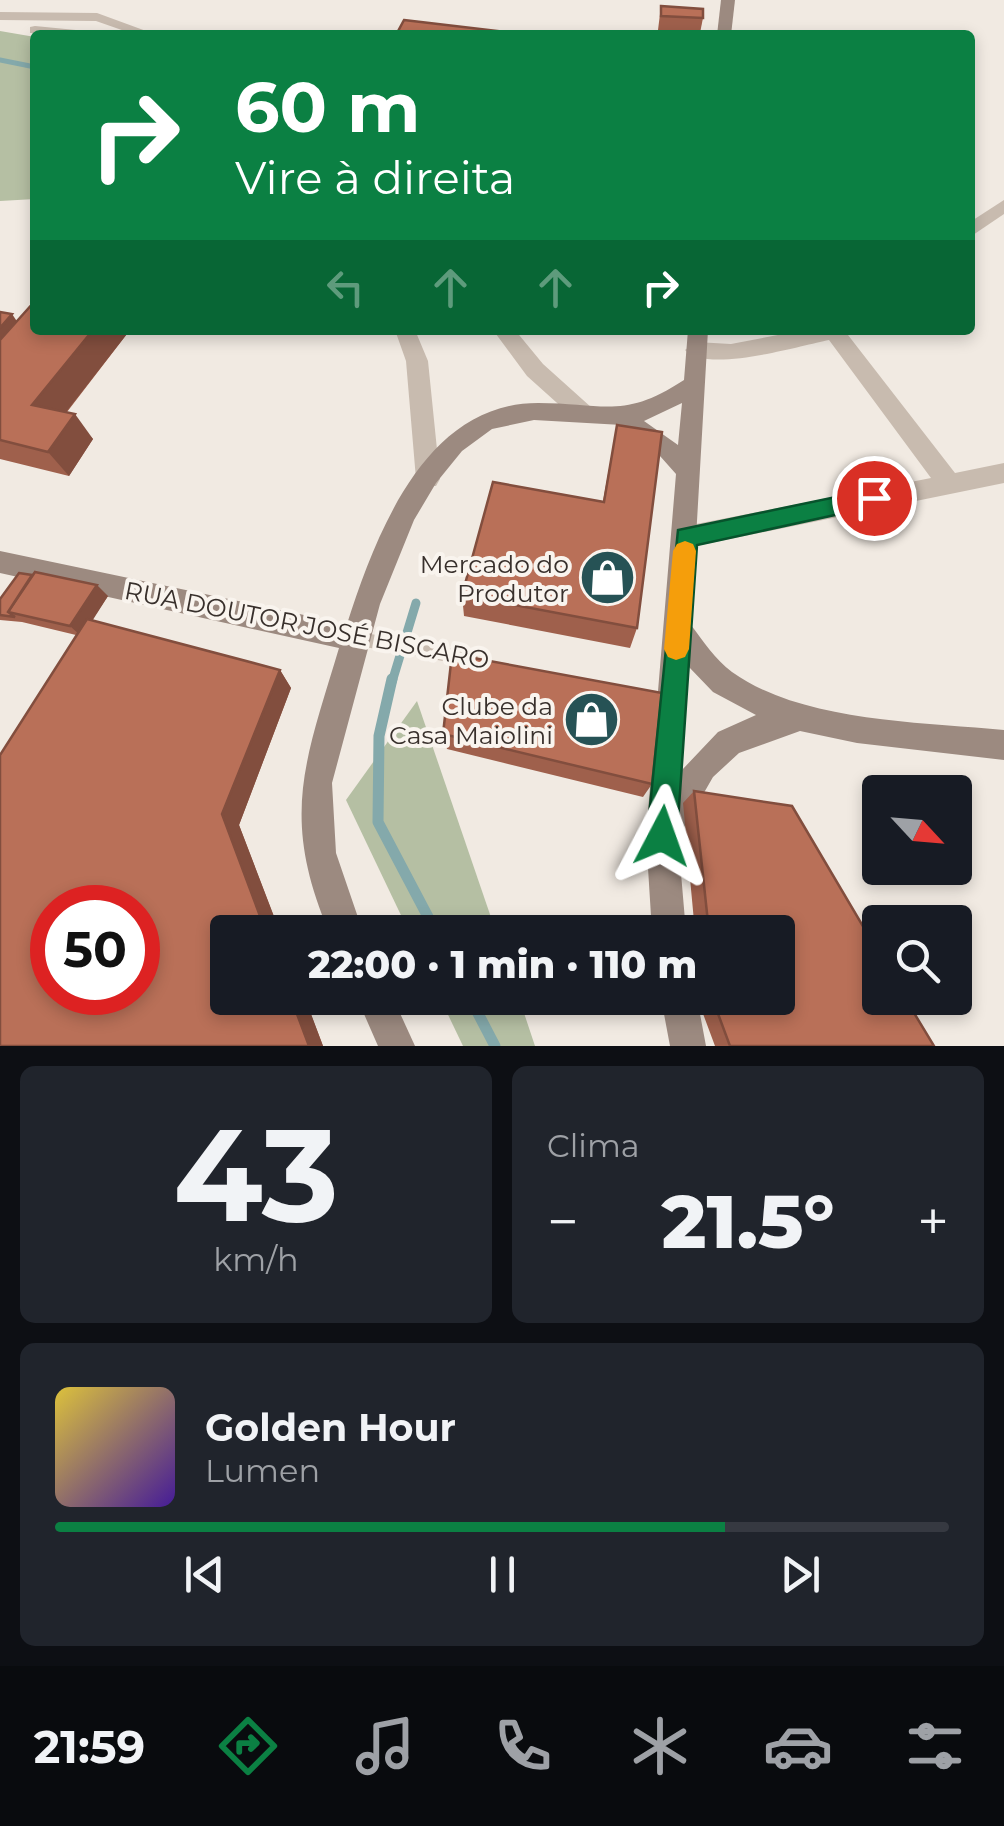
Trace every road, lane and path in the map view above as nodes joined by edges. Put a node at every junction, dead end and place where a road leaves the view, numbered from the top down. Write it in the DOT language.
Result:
graph roads {
  1 [pos="728,0"];
  2 [pos="0,16"];
  3 [pos="135,30"];
  4 [pos="725,30"];
  5 [pos="30,31"];
  6 [pos="0,32"];
  7 [pos="1004,205"];
  8 [pos="975,227"];
  9 [pos="407,335"];
  10 [pos="506,335"];
  11 [pos="823,335"];
  12 [pos="841,335"];
  13 [pos="697,340"];
  14 [pos="694,384"];
  15 [pos="584,414"];
  16 [pos="620,418"];
  17 [pos="1004,473"];
  18 [pos="690,474"];
  19 [pos="428,480"];
  20 [pos="948,483"];
  21 [pos="686,537"];
  22 [pos="0,562"];
  23 [pos="678,630"];
  24 [pos="364,640"];
  25 [pos="496,664"];
  26 [pos="795,718"];
  27 [pos="1004,746"];
  28 [pos="662,836"];
  29 [pos="338,915"];
  30 [pos="668,915"];
  31 [pos="383,1015"];
  32 [pos="682,1015"];
  33 [pos="397,1046"];
  34 [pos="688,1046"];
  1 -- 4 [label="main road"];
  2 -- 3 [label="street"];
  5 -- 6 [label="street"];
  7 -- 8 [label="street"];
  9 -- 19 [label="street"];
  10 -- 15 [label="street"];
  11 -- 13 [label="street"];
  12 -- 20 [label="street"];
  13 -- 14 [label="main road"];
  14 -- 16 [label="main road"];
  14 -- 18 [label="main road"];
  15 -- 16 [label="main road"];
  15 -- 19 [label="main road"];
  16 -- 18 [label="main road"];
  17 -- 20 [label="street"];
  18 -- 21 [label="main road"];
  19 -- 24 [label="main road"];
  20 -- 21 [label="street"];
  21 -- 23 [label="main road"];
  22 -- 24 [label="main road, RUA DOUTOR JOSÉ BISCARO"];
  23 -- 26 [label="main road"];
  23 -- 28 [label="main road"];
  24 -- 25 [label="lane, RUA DOUTOR JOSÉ BISCARO"];
  24 -- 29 [label="main road"];
  26 -- 27 [label="main road"];
  26 -- 28 [label="main road"];
  28 -- 30 [label="main road"];
  31 -- 33 [label="main road"];
  32 -- 34 [label="main road"];
}
